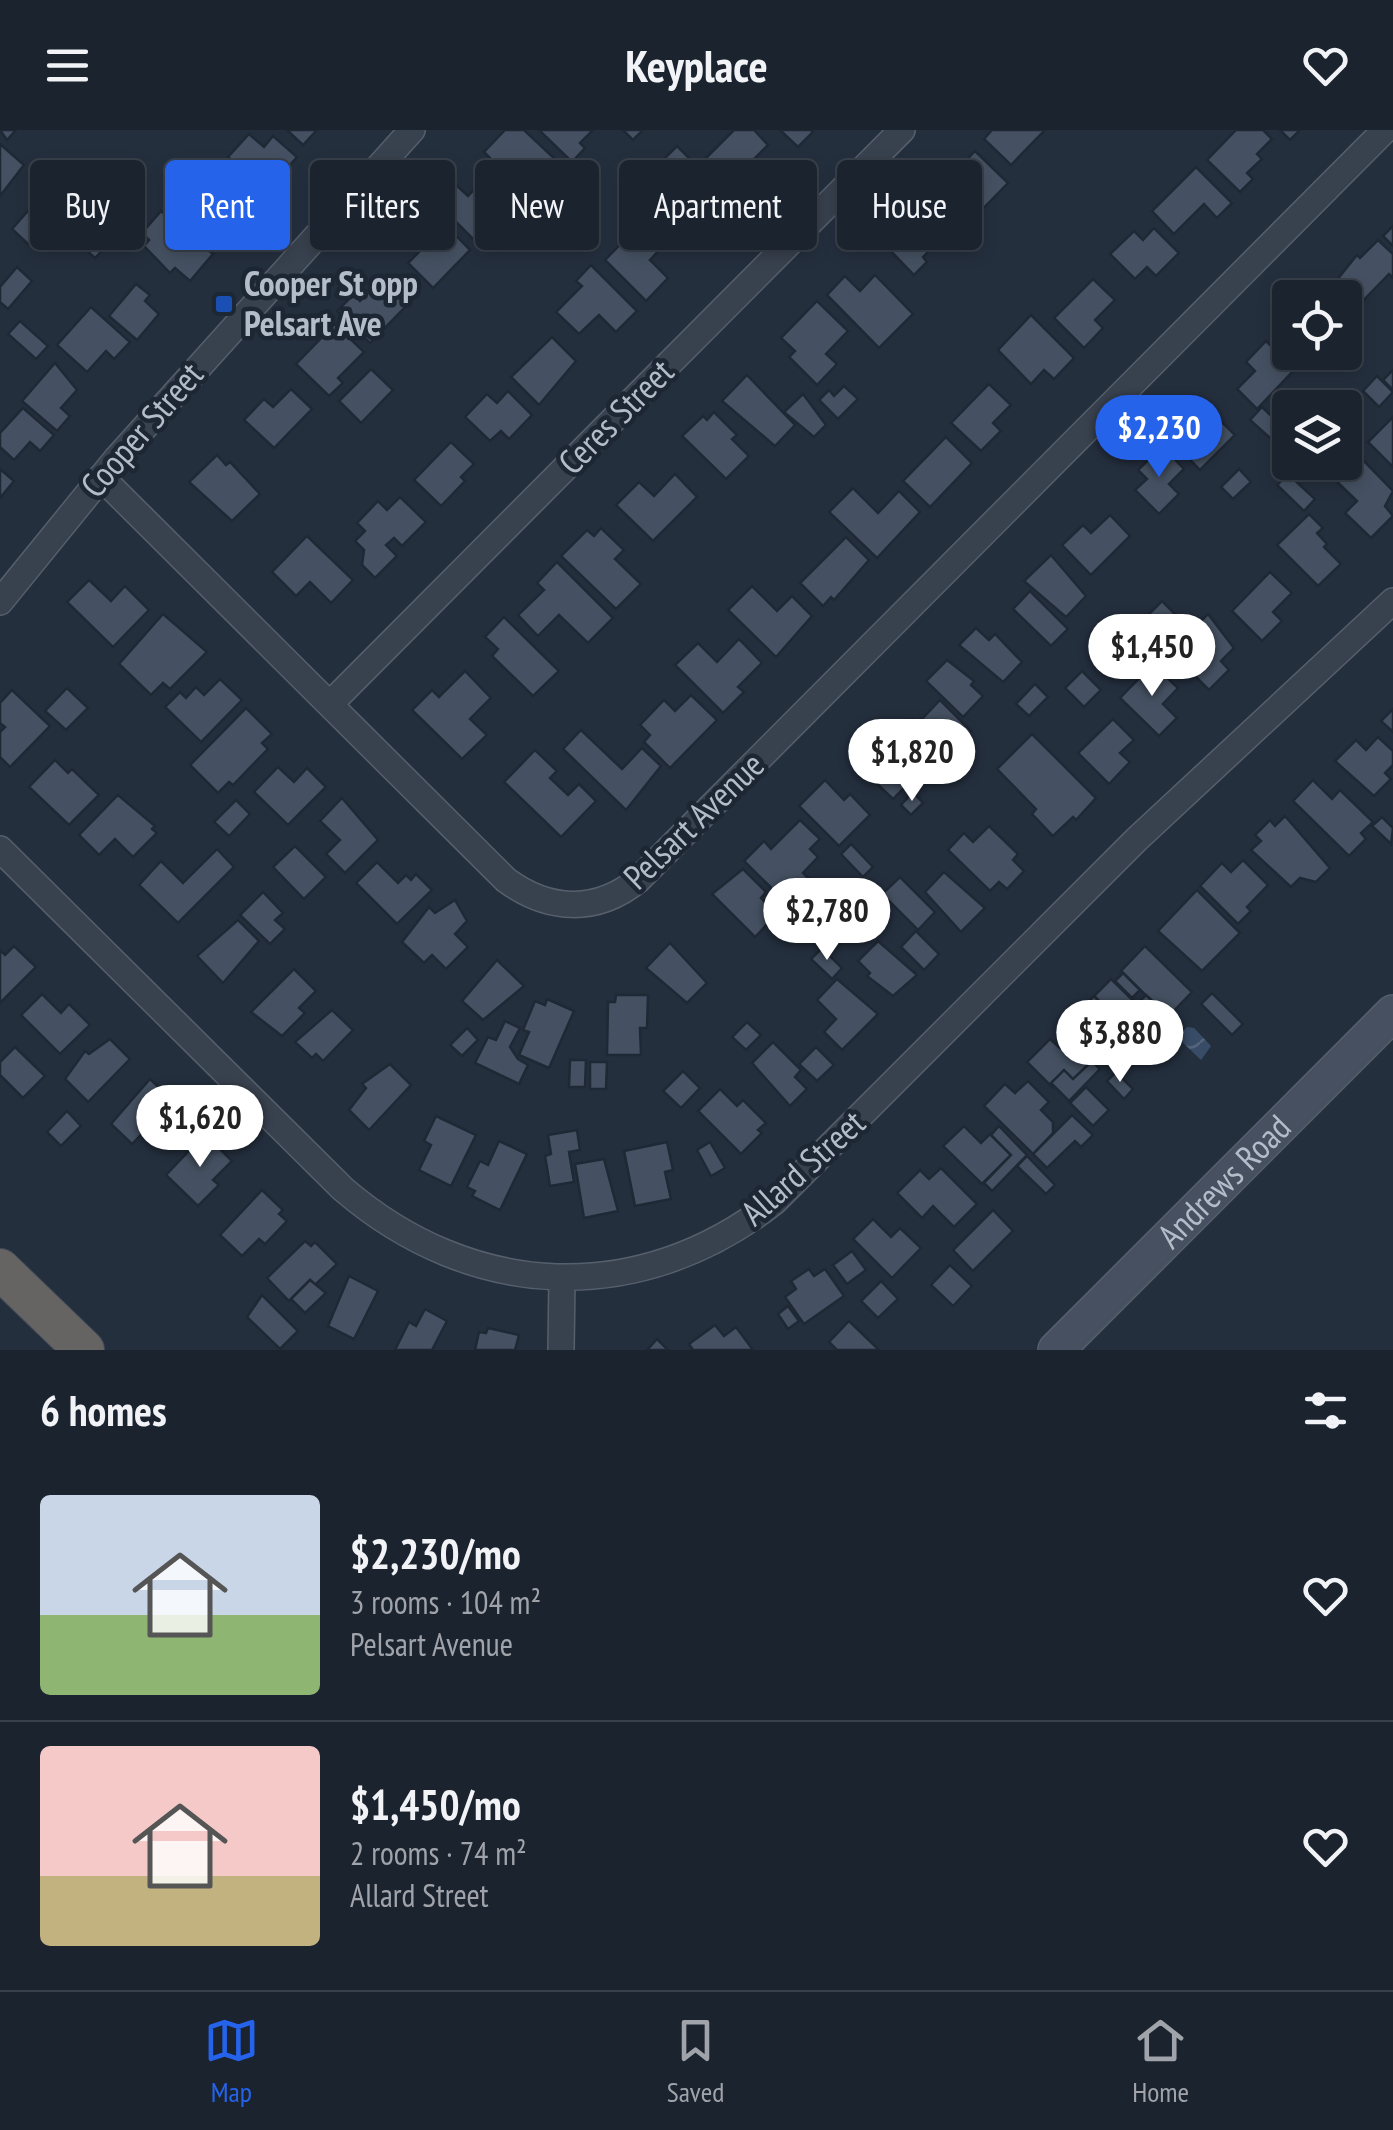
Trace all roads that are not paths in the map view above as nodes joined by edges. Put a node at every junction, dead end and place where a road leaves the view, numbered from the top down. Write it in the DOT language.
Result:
graph roads {
  1 [pos="412,130"];
  2 [pos="902,130"];
  3 [pos="1385,130"];
  4 [pos="101,476"];
  5 [pos="1393,601"];
  6 [pos="0,602"];
  7 [pos="330,704"];
  8 [pos="0,848"];
  9 [pos="1393,1013"];
  10 [pos="0,1269"];
  11 [pos="562,1278"];
  12 [pos="84,1350"];
  13 [pos="561,1350"];
  14 [pos="1056,1350"];
  1 -- 4 [label="street, Cooper Street"];
  2 -- 7 [label="street, Ceres Street"];
  3 -- 7 [label="street, Pelsart Avenue"];
  4 -- 6 [label="street, Cooper Street"];
  4 -- 7 [label="street, Pelsart Avenue"];
  5 -- 11 [label="street, Allard Street"];
  8 -- 11 [label="street, Allard Street"];
  9 -- 14 [label="main road, Andrews Road"];
  10 -- 12 [label="highway"];
  11 -- 13 [label="street"];
}
